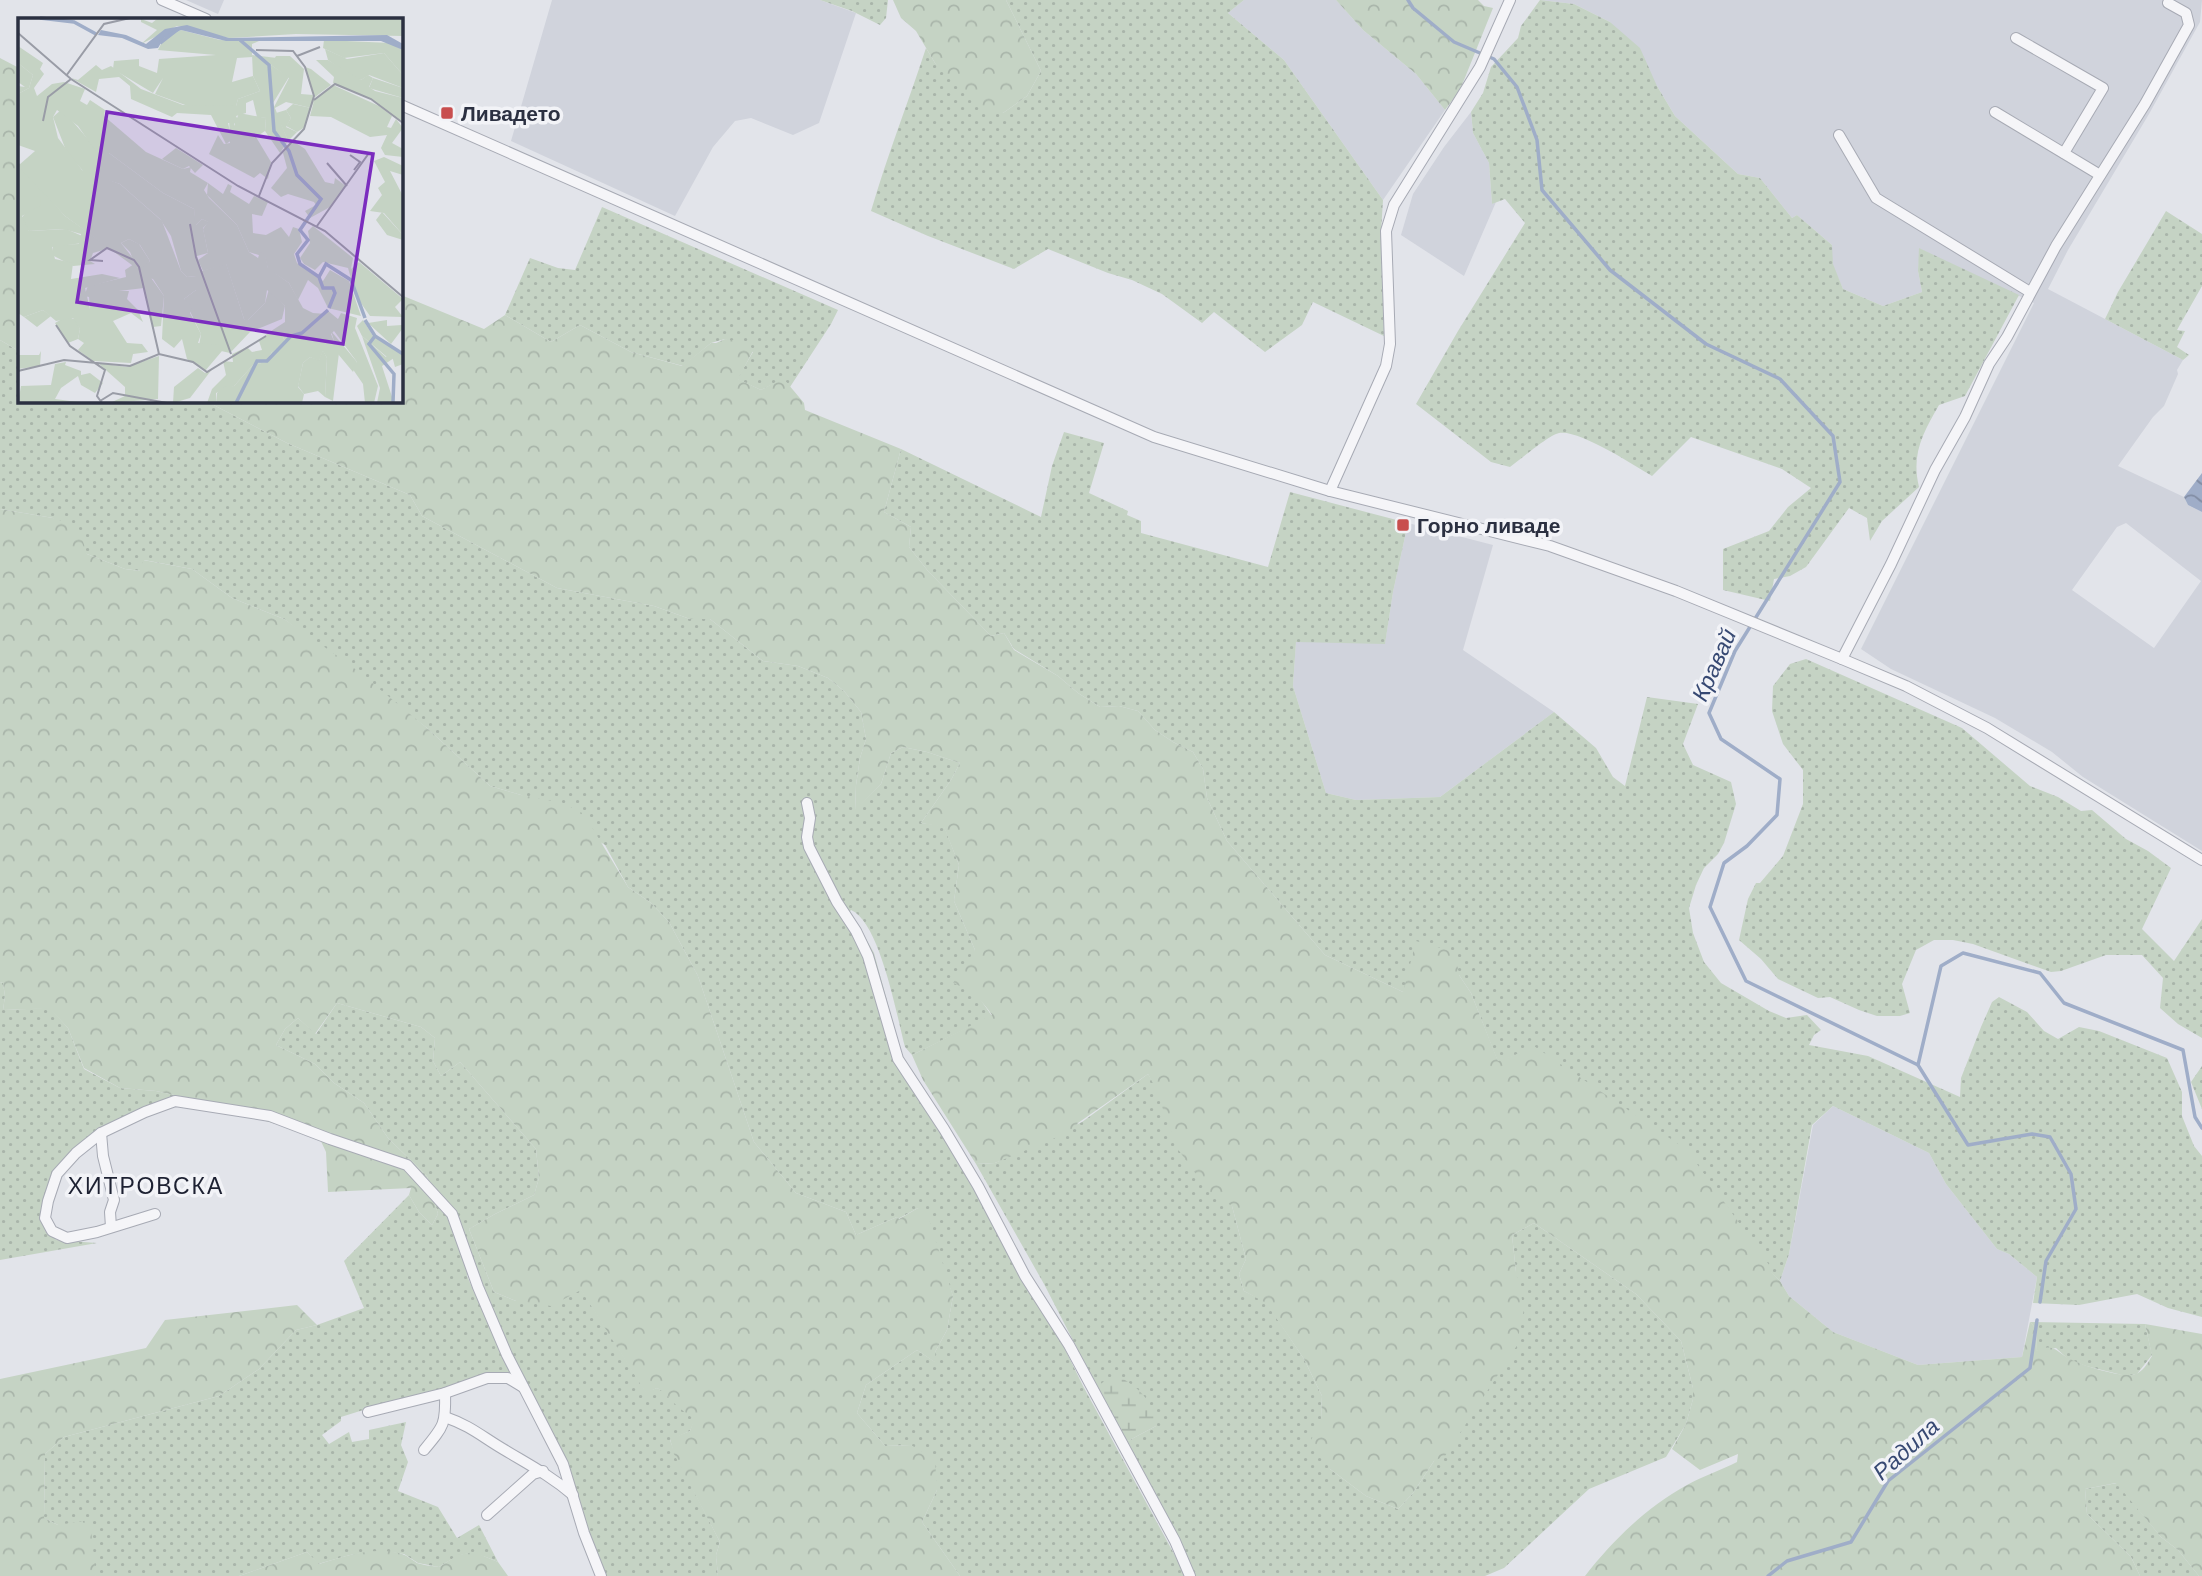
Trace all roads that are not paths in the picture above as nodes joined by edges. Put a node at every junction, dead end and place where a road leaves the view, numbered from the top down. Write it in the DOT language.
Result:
graph roads {
  1 [pos="162,0"];
  2 [pos="1510,0"];
  3 [pos="2168,4"];
  4 [pos="204,18"];
  5 [pos="2016,38"];
  6 [pos="402,105"];
  7 [pos="1995,112"];
  8 [pos="1839,135"];
  9 [pos="2064,153"];
  10 [pos="2100,175"];
  11 [pos="2030,292"];
  12 [pos="1330,491"];
  13 [pos="1842,659"];
  14 [pos="807,803"];
  15 [pos="2202,860"];
  16 [pos="101,1133"];
  17 [pos="155,1214"];
  18 [pos="111,1227"];
  19 [pos="523,1387"];
  20 [pos="445,1393"];
  21 [pos="368,1412"];
  22 [pos="445,1417"];
  23 [pos="424,1450"];
  24 [pos="543,1471"];
  25 [pos="573,1495"];
  26 [pos="488,1515"];
  27 [pos="601,1576"];
  28 [pos="1191,1576"];
  1 -- 4 [label="street"];
  2 -- 12 [label="street"];
  3 -- 10 [label="street"];
  5 -- 9 [label="street"];
  6 -- 12 [label="street"];
  7 -- 9 [label="street"];
  8 -- 11 [label="street"];
  9 -- 10 [label="street"];
  10 -- 11 [label="street"];
  11 -- 13 [label="street"];
  12 -- 13 [label="street"];
  13 -- 15 [label="street"];
  14 -- 28 [label="street"];
  16 -- 18 [label="street"];
  16 -- 18 [label="street"];
  16 -- 19 [label="street"];
  17 -- 18 [label="street"];
  19 -- 20 [label="street"];
  19 -- 25 [label="street"];
  20 -- 21 [label="street"];
  20 -- 22 [label="street"];
  22 -- 23 [label="street"];
  22 -- 24 [label="street"];
  24 -- 25 [label="street"];
  24 -- 26 [label="street"];
  25 -- 27 [label="street"];
}
